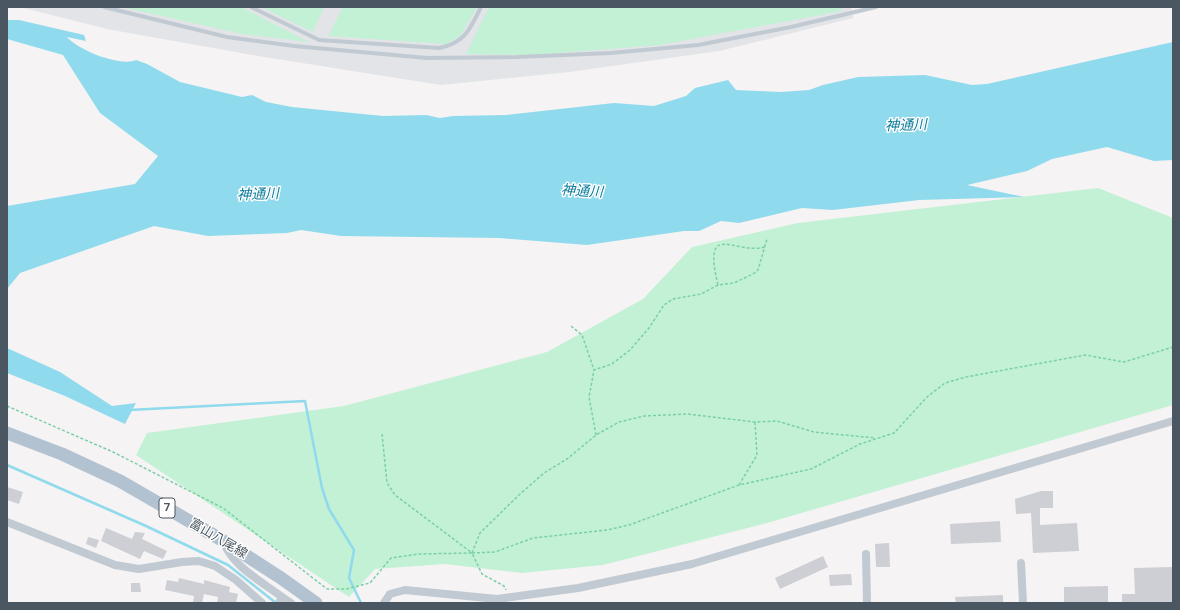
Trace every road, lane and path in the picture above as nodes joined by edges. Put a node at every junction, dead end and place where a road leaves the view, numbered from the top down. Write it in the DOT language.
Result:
graph roads {
  1 [pos="104,7"];
  2 [pos="251,7"];
  3 [pos="481,7"];
  4 [pos="876,7"];
  5 [pos="767,239"];
  6 [pos="765,247"];
  7 [pos="718,285"];
  8 [pos="571,326"];
  9 [pos="1173,347"];
  10 [pos="594,370"];
  11 [pos="7,406"];
  12 [pos="1173,421"];
  13 [pos="755,422"];
  14 [pos="7,432"];
  15 [pos="382,434"];
  16 [pos="596,435"];
  17 [pos="878,438"];
  18 [pos="739,485"];
  19 [pos="7,522"];
  20 [pos="222,540"];
  21 [pos="472,553"];
  22 [pos="866,554"];
  23 [pos="1021,563"];
  24 [pos="510,597"];
  25 [pos="280,601"];
  26 [pos="262,603"];
  27 [pos="291,603"];
  28 [pos="316,603"];
  29 [pos="384,603"];
  30 [pos="867,603"];
  31 [pos="1023,603"];
  1 -- 4 [label="lane"];
  2 -- 3 [label="lane"];
  5 -- 6 [label="path"];
  6 -- 7 [label="path"];
  6 -- 7 [label="path"];
  7 -- 10 [label="path"];
  8 -- 10 [label="path"];
  9 -- 17 [label="path"];
  10 -- 16 [label="path"];
  11 -- 21 [label="path"];
  12 -- 24 [label="street"];
  13 -- 16 [label="path"];
  13 -- 17 [label="path"];
  13 -- 18 [label="path"];
  14 -- 20 [label="main road, 富山八尾線 / 7"];
  15 -- 21 [label="path"];
  16 -- 21 [label="path"];
  17 -- 18 [label="path"];
  18 -- 21 [label="path"];
  19 -- 26 [label="street"];
  20 -- 25 [label="street"];
  20 -- 28 [label="main road, 富山八尾線 / 7"];
  21 -- 24 [label="path"];
  22 -- 30 [label="street"];
  23 -- 31 [label="street"];
  24 -- 29 [label="street"];
  25 -- 27 [label="street"];
}
